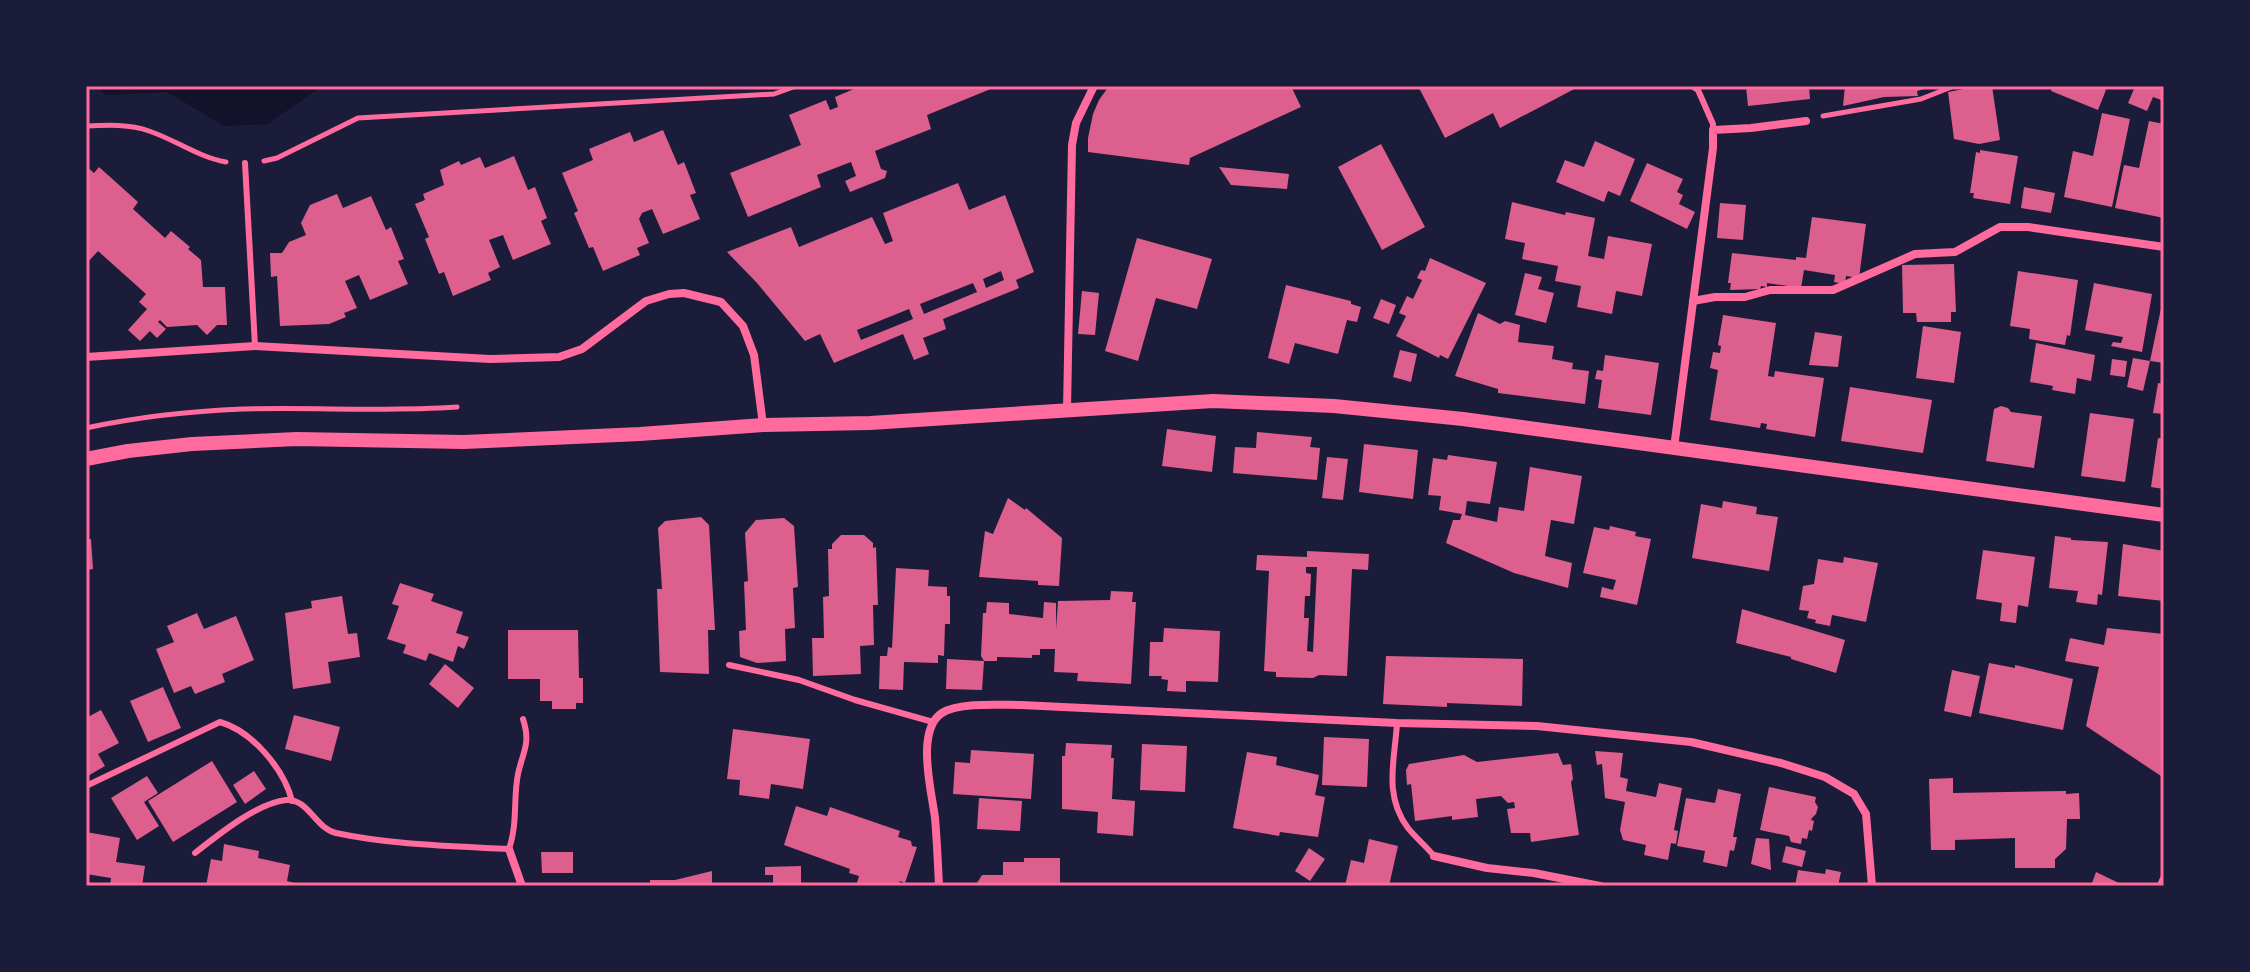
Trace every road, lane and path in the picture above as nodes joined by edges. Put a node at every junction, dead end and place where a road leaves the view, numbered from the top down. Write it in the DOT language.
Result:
graph roads {
  1 [pos="796,86"];
  2 [pos="1094,86"];
  3 [pos="1692,86"];
  4 [pos="1954,86"];
  5 [pos="1806,121"];
  6 [pos="86,126"];
  7 [pos="1713,130"];
  8 [pos="245,163"];
  9 [pos="2164,247"];
  10 [pos="1693,301"];
  11 [pos="255,346"];
  12 [pos="86,357"];
  13 [pos="1067,410"];
  14 [pos="763,425"];
  15 [pos="1674,449"];
  16 [pos="86,459"];
  17 [pos="2164,515"];
  18 [pos="729,665"];
  19 [pos="523,719"];
  20 [pos="933,722"];
  21 [pos="1397,723"];
  22 [pos="86,786"];
  23 [pos="292,801"];
  24 [pos="509,849"];
  25 [pos="195,853"];
  26 [pos="1434,856"];
  27 [pos="2164,875"];
  28 [pos="522,886"];
  29 [pos="939,886"];
  30 [pos="1600,886"];
  31 [pos="1872,886"];
  32 [pos="2159,886"];
  1 -- 8 [label="path"];
  2 -- 13 [label="street"];
  3 -- 7 [label="lane"];
  4 -- 5 [label="path"];
  5 -- 7 [label="street"];
  6 -- 8 [label="path"];
  7 -- 10 [label="street"];
  8 -- 11 [label="lane"];
  9 -- 10 [label="street"];
  10 -- 15 [label="street"];
  11 -- 12 [label="street"];
  11 -- 14 [label="street"];
  13 -- 14 [label="street"];
  13 -- 15 [label="street"];
  14 -- 16 [label="street"];
  15 -- 17 [label="street"];
  18 -- 20 [label="lane"];
  19 -- 24 [label="lane"];
  20 -- 21 [label="street"];
  20 -- 29 [label="street"];
  21 -- 26 [label="lane"];
  21 -- 31 [label="street"];
  22 -- 23 [label="lane"];
  23 -- 24 [label="lane"];
  23 -- 25 [label="lane"];
  24 -- 28 [label="street"];
  26 -- 30 [label="street"];
  27 -- 32 [label="path"];
}
